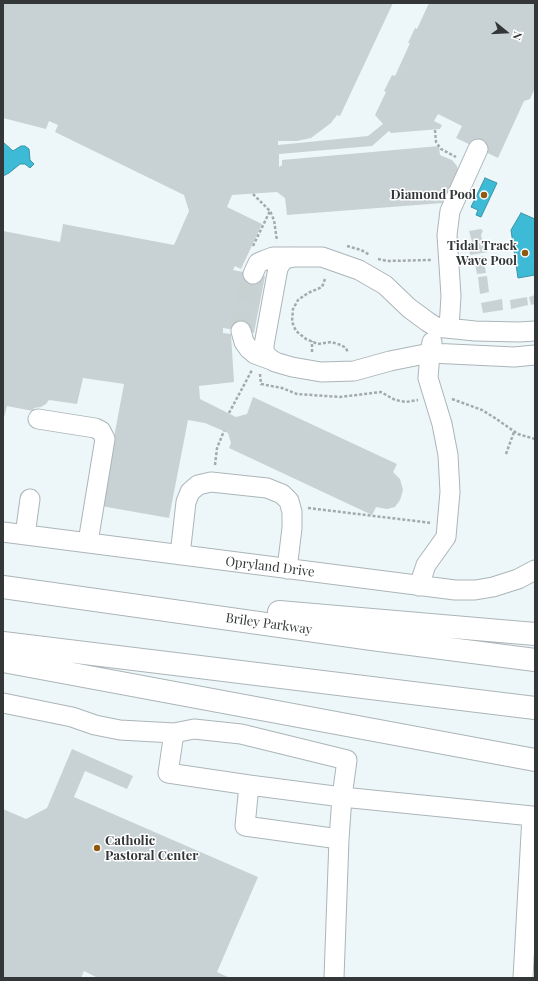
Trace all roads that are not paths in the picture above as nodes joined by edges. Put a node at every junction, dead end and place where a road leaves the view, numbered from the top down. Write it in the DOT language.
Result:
graph roads {
  1 [pos="474,156"];
  2 [pos="294,257"];
  3 [pos="253,274"];
  4 [pos="437,326"];
  5 [pos="241,331"];
  6 [pos="535,331"];
  7 [pos="430,353"];
  8 [pos="535,355"];
  9 [pos="268,366"];
  10 [pos="38,419"];
  11 [pos="30,499"];
  12 [pos="3,532"];
  13 [pos="25,534"];
  14 [pos="88,542"];
  15 [pos="180,555"];
  16 [pos="287,569"];
  17 [pos="535,570"];
  18 [pos="419,586"];
  19 [pos="3,587"];
  20 [pos="50,593"];
  21 [pos="535,634"];
  22 [pos="3,642"];
  23 [pos="535,660"];
  24 [pos="3,661"];
  25 [pos="3,703"];
  26 [pos="535,708"];
  27 [pos="174,733"];
  28 [pos="535,760"];
  29 [pos="249,785"];
  30 [pos="342,797"];
  31 [pos="339,839"];
  32 [pos="334,978"];
  33 [pos="523,978"];
  1 -- 4 [label="lane"];
  2 -- 3 [label="lane"];
  2 -- 4 [label="lane"];
  2 -- 9 [label="lane"];
  4 -- 6 [label="lane"];
  4 -- 7 [label="lane"];
  5 -- 9 [label="lane"];
  7 -- 8 [label="lane"];
  7 -- 9 [label="lane"];
  7 -- 18 [label="lane"];
  10 -- 14 [label="lane"];
  11 -- 13 [label="lane"];
  12 -- 13 [label="lane, Opryland Drive"];
  13 -- 14 [label="lane, Opryland Drive"];
  14 -- 15 [label="lane, Opryland Drive"];
  15 -- 16 [label="lane, Opryland Drive"];
  15 -- 16 [label="lane"];
  16 -- 18 [label="lane, Opryland Drive"];
  17 -- 18 [label="lane, Opryland Drive"];
  19 -- 20 [label="highway, Briley Parkway"];
  20 -- 21 [label="highway"];
  20 -- 23 [label="highway, Briley Parkway"];
  22 -- 26 [label="highway"];
  24 -- 28 [label="highway"];
  25 -- 27 [label="lane"];
  27 -- 29 [label="lane"];
  27 -- 30 [label="lane"];
  29 -- 30 [label="lane"];
  29 -- 31 [label="lane"];
  30 -- 31 [label="lane"];
  30 -- 33 [label="lane"];
  31 -- 32 [label="lane"];
}
